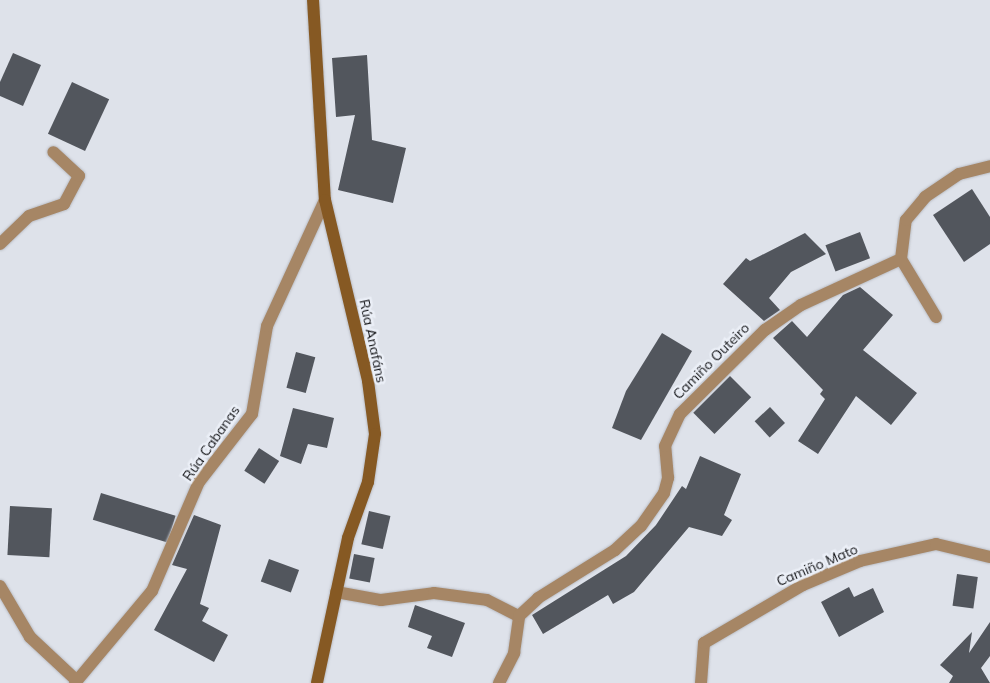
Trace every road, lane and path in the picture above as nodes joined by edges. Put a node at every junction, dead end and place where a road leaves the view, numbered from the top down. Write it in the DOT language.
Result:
graph roads {
  1 [pos="313,0"];
  2 [pos="54,152"];
  3 [pos="990,166"];
  4 [pos="325,200"];
  5 [pos="0,244"];
  6 [pos="901,259"];
  7 [pos="936,317"];
  8 [pos="990,557"];
  9 [pos="0,586"];
  10 [pos="336,592"];
  11 [pos="520,616"];
  12 [pos="76,682"];
  13 [pos="317,683"];
  14 [pos="499,683"];
  15 [pos="701,683"];
  1 -- 4 [label="street, Rúa Anafáns"];
  2 -- 5 [label="street"];
  3 -- 6 [label="street"];
  4 -- 10 [label="street, Rúa Anafáns"];
  4 -- 12 [label="street, Rúa Cabanas"];
  6 -- 7 [label="street"];
  6 -- 11 [label="street, Camiño Outeiro"];
  8 -- 15 [label="street, Camiño Mato"];
  9 -- 12 [label="street, Rúa Cabanas"];
  10 -- 11 [label="street"];
  10 -- 13 [label="street, Rúa Anafáns"];
  11 -- 14 [label="street"];
}
